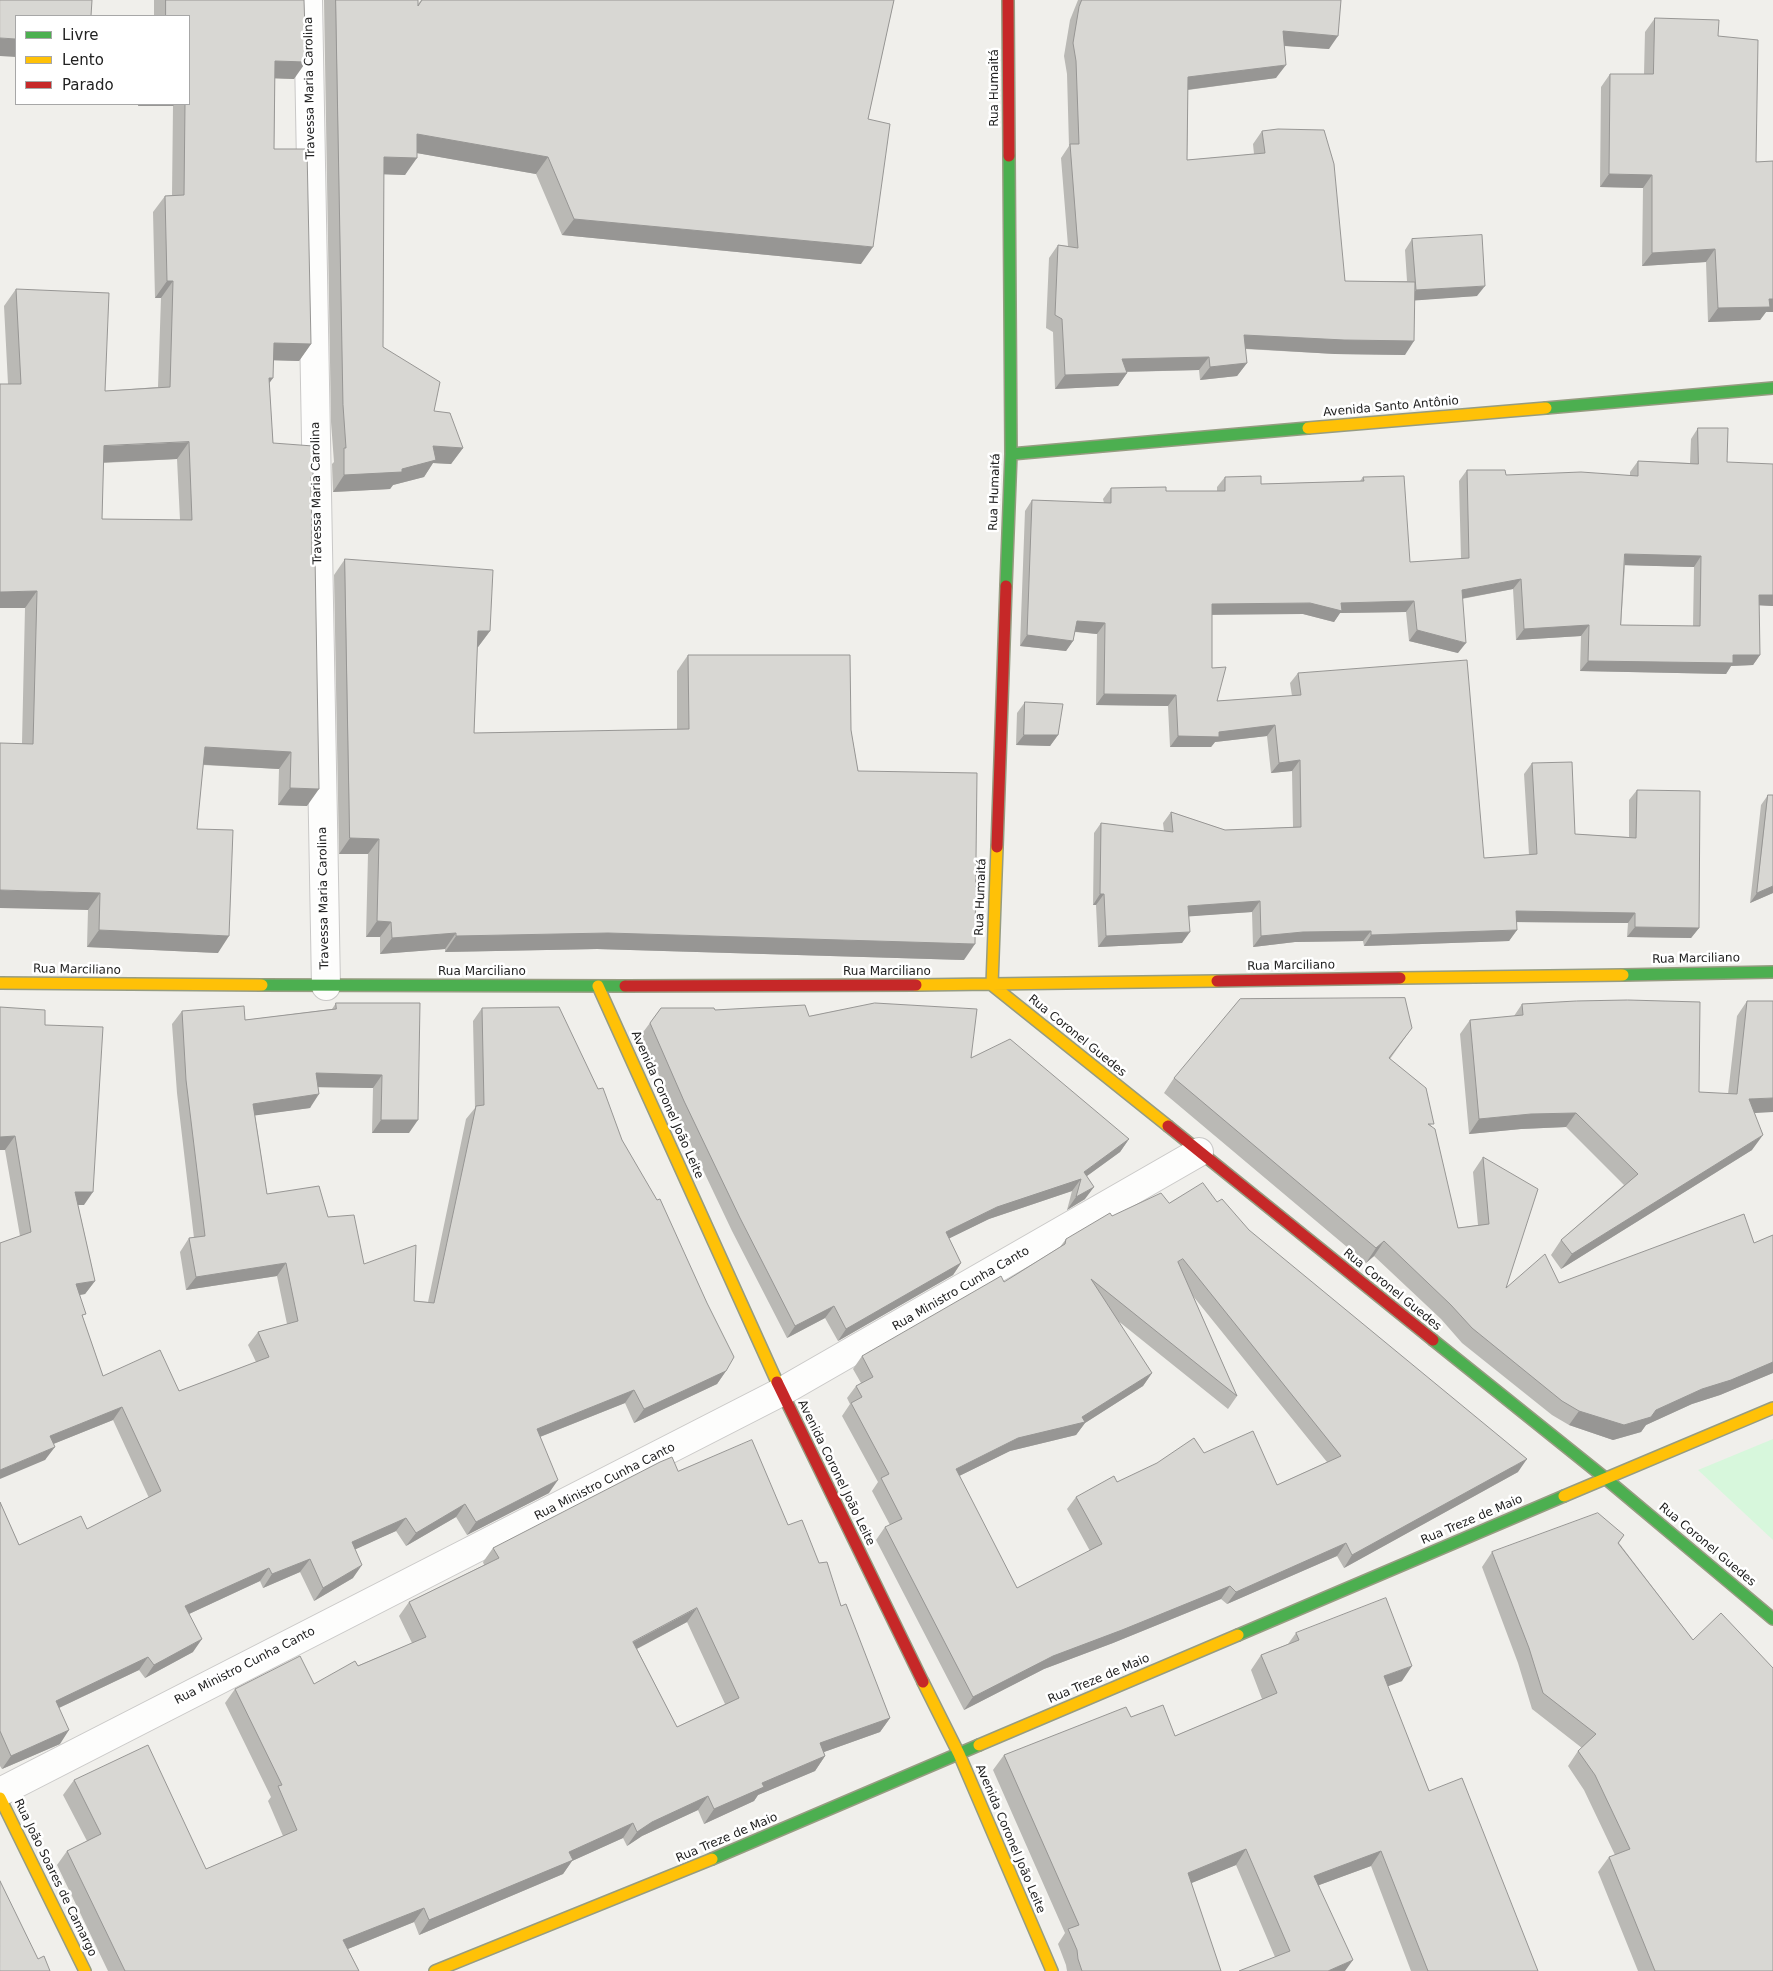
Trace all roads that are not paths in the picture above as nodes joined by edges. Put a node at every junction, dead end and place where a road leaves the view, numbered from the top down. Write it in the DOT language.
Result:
graph roads {
  1 [pos="308,0"];
  2 [pos="1008,0"];
  3 [pos="1773,388"];
  4 [pos="1010,454"];
  5 [pos="1773,972"];
  6 [pos="0,983"];
  7 [pos="992,985"];
  8 [pos="326,986"];
  9 [pos="598,986"];
  10 [pos="1199,1152"];
  11 [pos="781,1392"];
  12 [pos="1773,1408"];
  13 [pos="1604,1478"];
  14 [pos="1773,1618"];
  15 [pos="959,1754"];
  16 [pos="0,1792"];
  17 [pos="0,1798"];
  18 [pos="85,1971"];
  19 [pos="434,1971"];
  20 [pos="1052,1971"];
  1 -- 8 [label="street, Travessa Maria Carolina"];
  2 -- 4 [label="street, Rua Humaitá"];
  3 -- 4 [label="street, Avenida Santo Antônio"];
  4 -- 7 [label="street, Rua Humaitá"];
  5 -- 7 [label="street, Rua Marciliano"];
  6 -- 8 [label="street, Rua Marciliano"];
  7 -- 9 [label="street, Rua Marciliano"];
  7 -- 10 [label="street, Rua Coronel Guedes"];
  8 -- 9 [label="street, Rua Marciliano"];
  9 -- 11 [label="street, Avenida Coronel João Leite"];
  10 -- 11 [label="street, Rua Ministro Cunha Canto"];
  10 -- 13 [label="street, Rua Coronel Guedes"];
  11 -- 15 [label="street, Avenida Coronel João Leite"];
  11 -- 16 [label="street, Rua Ministro Cunha Canto"];
  12 -- 13 [label="street, Rua Treze de Maio"];
  13 -- 14 [label="street, Rua Coronel Guedes"];
  13 -- 15 [label="street, Rua Treze de Maio"];
  15 -- 19 [label="street, Rua Treze de Maio"];
  15 -- 20 [label="street, Avenida Coronel João Leite"];
  17 -- 18 [label="street, Rua João Soares de Camargo"];
}
